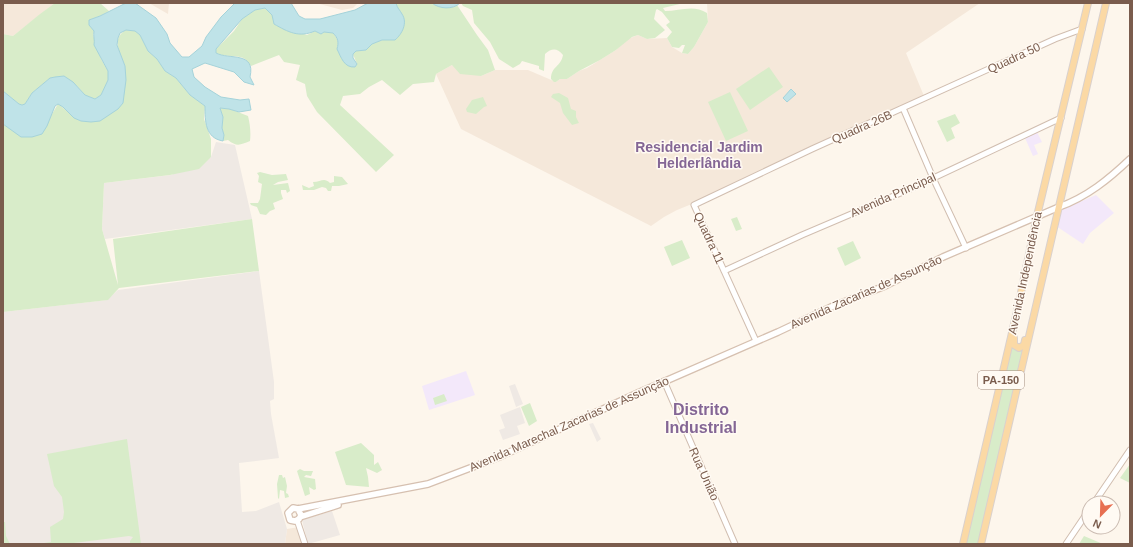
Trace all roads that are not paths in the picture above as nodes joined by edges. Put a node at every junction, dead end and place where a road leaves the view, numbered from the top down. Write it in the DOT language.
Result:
graph roads {
  1 [pos="1088,3"];
  2 [pos="1106,3"];
  3 [pos="1082,29"];
  4 [pos="903,108"];
  5 [pos="1061,118"];
  6 [pos="1130,160"];
  7 [pos="933,178"];
  8 [pos="694,205"];
  9 [pos="1059,207"];
  10 [pos="1037,216"];
  11 [pos="966,248"];
  12 [pos="724,271"];
  13 [pos="1020,297"];
  14 [pos="1038,298"];
  15 [pos="756,341"];
  16 [pos="664,382"];
  17 [pos="1130,450"];
  18 [pos="1099,495"];
  19 [pos="355,499"];
  20 [pos="298,509"];
  21 [pos="299,519"];
  22 [pos="1081,522"];
  23 [pos="305,544"];
  24 [pos="735,544"];
  25 [pos="962,544"];
  26 [pos="981,544"];
  27 [pos="1066,544"];
  1 -- 3 [label="main road, Avenida Independência / PA-150"];
  2 -- 9 [label="main road, Avenida Independência / PA-150"];
  3 -- 4 [label="street, Quadra 50"];
  3 -- 5 [label="main road, Avenida Independência / PA-150"];
  4 -- 7 [label="street"];
  4 -- 8 [label="street, Quadra 26B"];
  5 -- 7 [label="street, Avenida Principal"];
  5 -- 10 [label="main road, Avenida Independência / PA-150"];
  6 -- 9 [label="main road"];
  7 -- 11 [label="street"];
  7 -- 12 [label="street, Avenida Principal"];
  8 -- 12 [label="street, Quadra 11"];
  9 -- 10 [label="main road"];
  9 -- 14 [label="main road, Avenida Independência / PA-150"];
  10 -- 11 [label="main road, Avenida Zacarias de Assunção"];
  10 -- 13 [label="main road, Avenida Independência / PA-150"];
  11 -- 15 [label="main road, Avenida Zacarias de Assunção"];
  12 -- 15 [label="street, Quadra 11"];
  13 -- 14 [label="main road"];
  13 -- 25 [label="main road, Avenida Independência / PA-150"];
  14 -- 26 [label="main road, Avenida Independência / PA-150"];
  15 -- 16 [label="main road, Avenida Marechal Zacarias de Assunção"];
  16 -- 19 [label="main road, Avenida Marechal Zacarias de Assunção"];
  16 -- 24 [label="street, Rua União"];
  17 -- 18 [label="street"];
  19 -- 20 [label="main road, Avenida Marechal Zacarias de Assunção"];
  19 -- 21 [label="main road, Avenida Marechal Zacarias de Assunção"];
  20 -- 21 [label="main road"];
  20 -- 21 [label="main road"];
  21 -- 23 [label="street"];
  22 -- 27 [label="street"];
}
